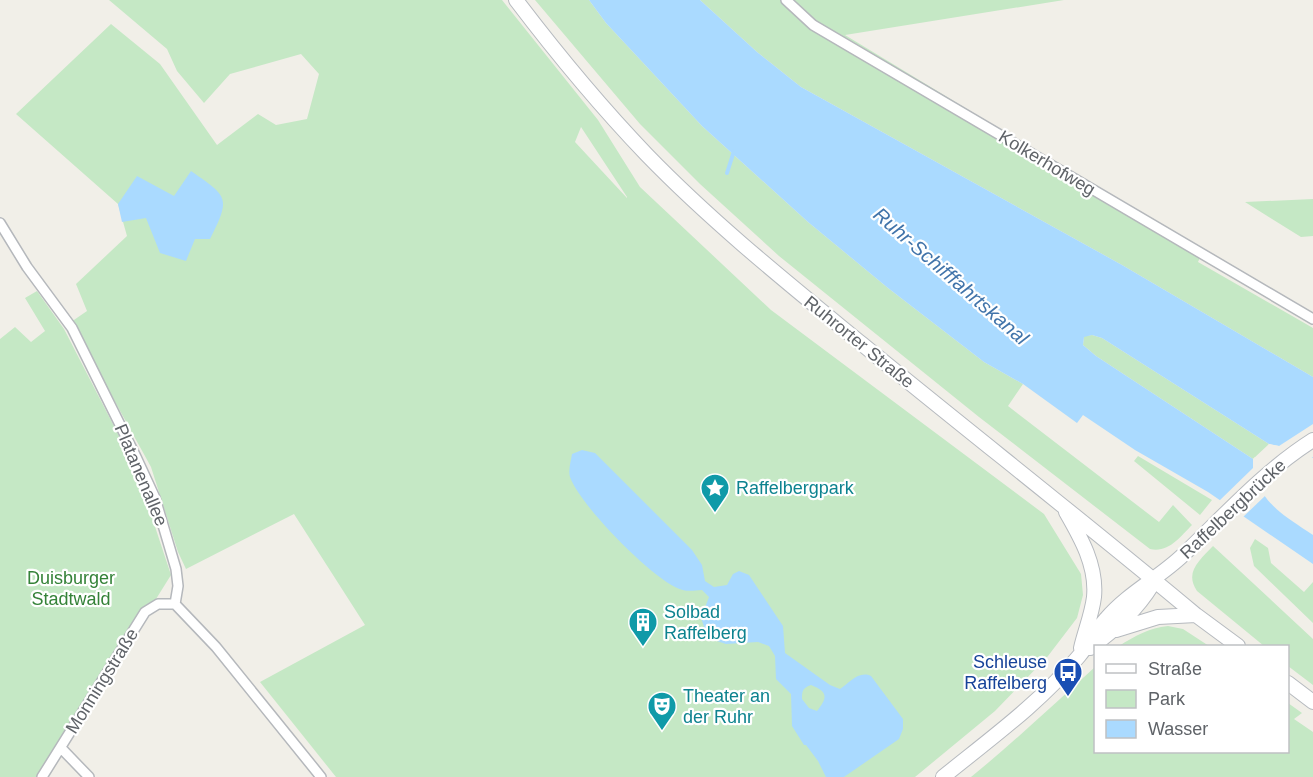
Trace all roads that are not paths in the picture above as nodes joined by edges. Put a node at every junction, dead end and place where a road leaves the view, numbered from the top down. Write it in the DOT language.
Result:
graph roads {
  1 [pos="516,0"];
  2 [pos="786,0"];
  3 [pos="0,223"];
  4 [pos="1313,319"];
  5 [pos="1313,440"];
  6 [pos="1062,505"];
  7 [pos="1154,580"];
  8 [pos="175,604"];
  9 [pos="1196,615"];
  10 [pos="1114,631"];
  11 [pos="1094,645"];
  12 [pos="1094,645"];
  13 [pos="1237,645"];
  14 [pos="1079,656"];
  15 [pos="1289,684"];
  16 [pos="1313,702"];
  17 [pos="61,748"];
  18 [pos="42,777"];
  19 [pos="89,777"];
  20 [pos="321,777"];
  21 [pos="943,777"];
  1 -- 6 [label="main road, Ruhrorter Straße"];
  2 -- 4 [label="street, Kolkerhofweg"];
  3 -- 8 [label="street, Platanenallee"];
  5 -- 7 [label="main road, Raffelbergbrücke"];
  6 -- 7 [label="main road, Ruhrorter Straße"];
  6 -- 14 [label="main road"];
  7 -- 9 [label="main road, Ruhrorter Straße"];
  7 -- 10 [label="main road"];
  7 -- 14 [label="main road"];
  8 -- 17 [label="street, Monningstraße"];
  8 -- 20 [label="street"];
  9 -- 10 [label="main road"];
  9 -- 13 [label="main road, Ruhrorter Straße"];
  10 -- 12 [label="main road"];
  11 -- 14 [label="main road"];
  14 -- 21 [label="main road"];
  15 -- 16 [label="main road"];
  17 -- 18 [label="street, Monningstraße"];
  17 -- 19 [label="street"];
}
